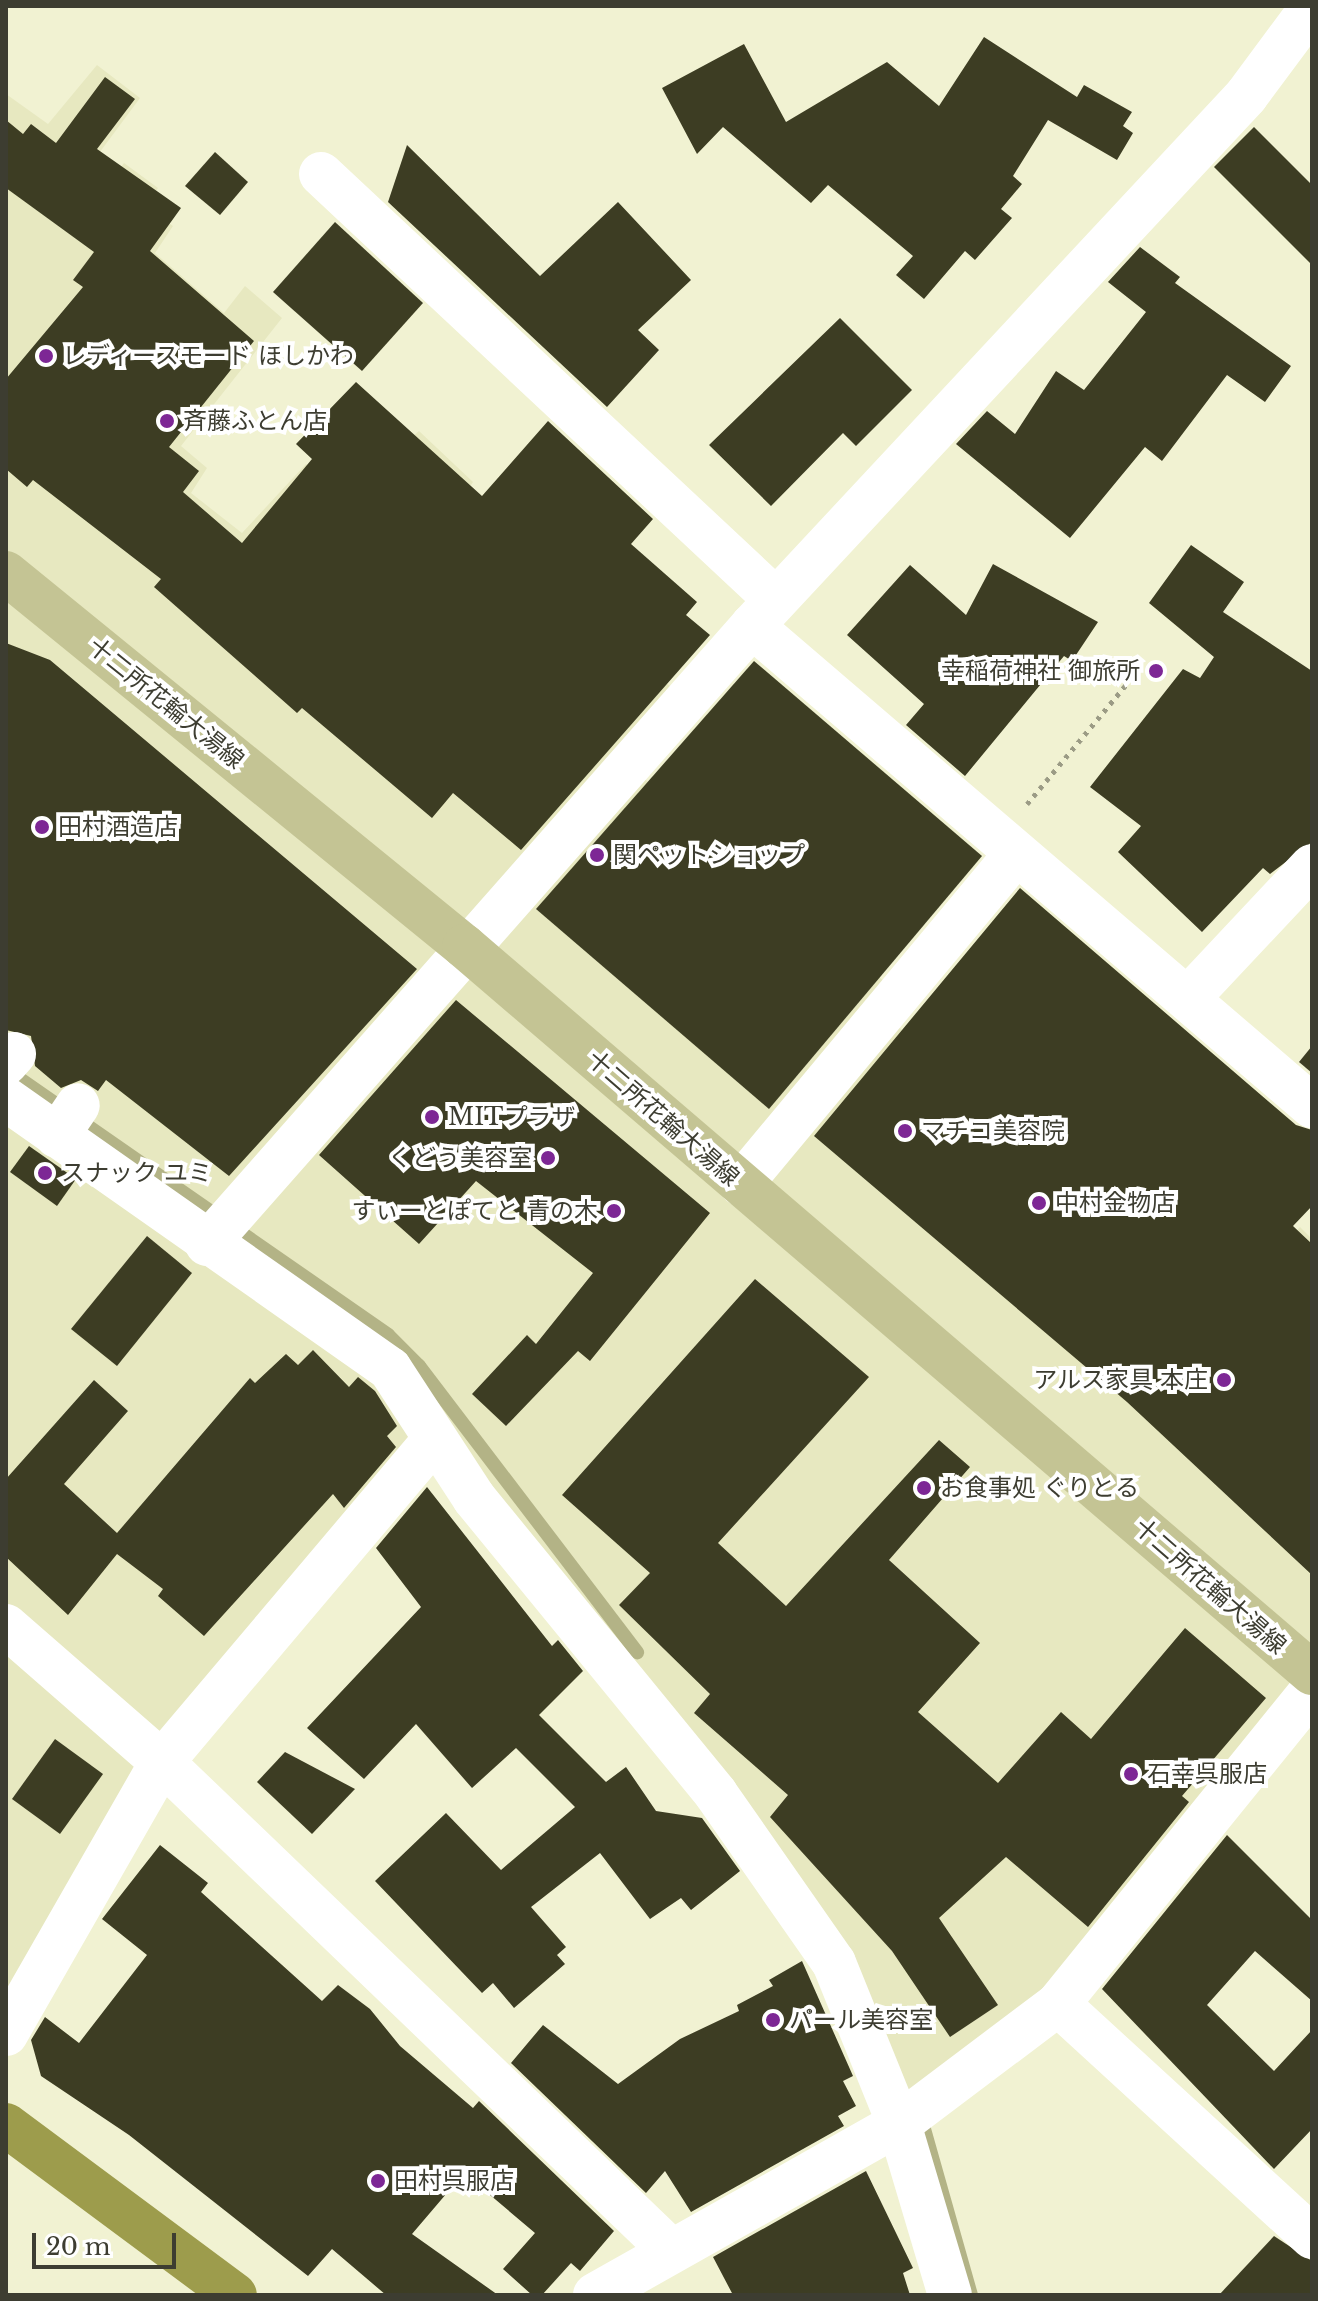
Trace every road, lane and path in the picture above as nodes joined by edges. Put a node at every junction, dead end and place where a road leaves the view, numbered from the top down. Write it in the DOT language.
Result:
graph roads {
  1 [pos="1312,7"];
  2 [pos="321,174"];
  3 [pos="6,573"];
  4 [pos="764,613"];
  5 [pos="1130,680"];
  6 [pos="1040,788"];
  7 [pos="1016,854"];
  8 [pos="1312,866"];
  9 [pos="464,946"];
  10 [pos="1190,996"];
  11 [pos="6,1099"];
  12 [pos="1312,1106"];
  13 [pos="741,1184"];
  14 [pos="208,1242"];
  15 [pos="435,1439"];
  16 [pos="6,1626"];
  17 [pos="1312,1673"];
  18 [pos="1312,1690"];
  19 [pos="162,1762"];
  20 [pos="1058,2004"];
  21 [pos="6,2034"];
  22 [pos="899,2124"];
  23 [pos="6,2125"];
  24 [pos="1312,2237"];
  25 [pos="668,2248"];
  26 [pos="235,2295"];
  27 [pos="595,2295"];
  28 [pos="950,2295"];
  1 -- 4 [label="street"];
  2 -- 4 [label="street"];
  3 -- 9 [label="main road, 十二所花輪大湯線"];
  4 -- 7 [label="street"];
  4 -- 9 [label="street"];
  5 -- 6 [label="path"];
  7 -- 10 [label="street"];
  7 -- 13 [label="street"];
  8 -- 10 [label="street"];
  9 -- 13 [label="main road, 十二所花輪大湯線"];
  9 -- 14 [label="street"];
  10 -- 12 [label="street"];
  11 -- 14 [label="street"];
  13 -- 17 [label="main road, 十二所花輪大湯線"];
  14 -- 15 [label="street"];
  15 -- 19 [label="street"];
  15 -- 22 [label="street"];
  16 -- 19 [label="street"];
  18 -- 20 [label="street"];
  19 -- 21 [label="street"];
  19 -- 25 [label="street"];
  20 -- 22 [label="street"];
  20 -- 24 [label="street"];
  22 -- 25 [label="street"];
  22 -- 28 [label="street"];
  23 -- 26 [label="highway"];
  25 -- 27 [label="street"];
}
